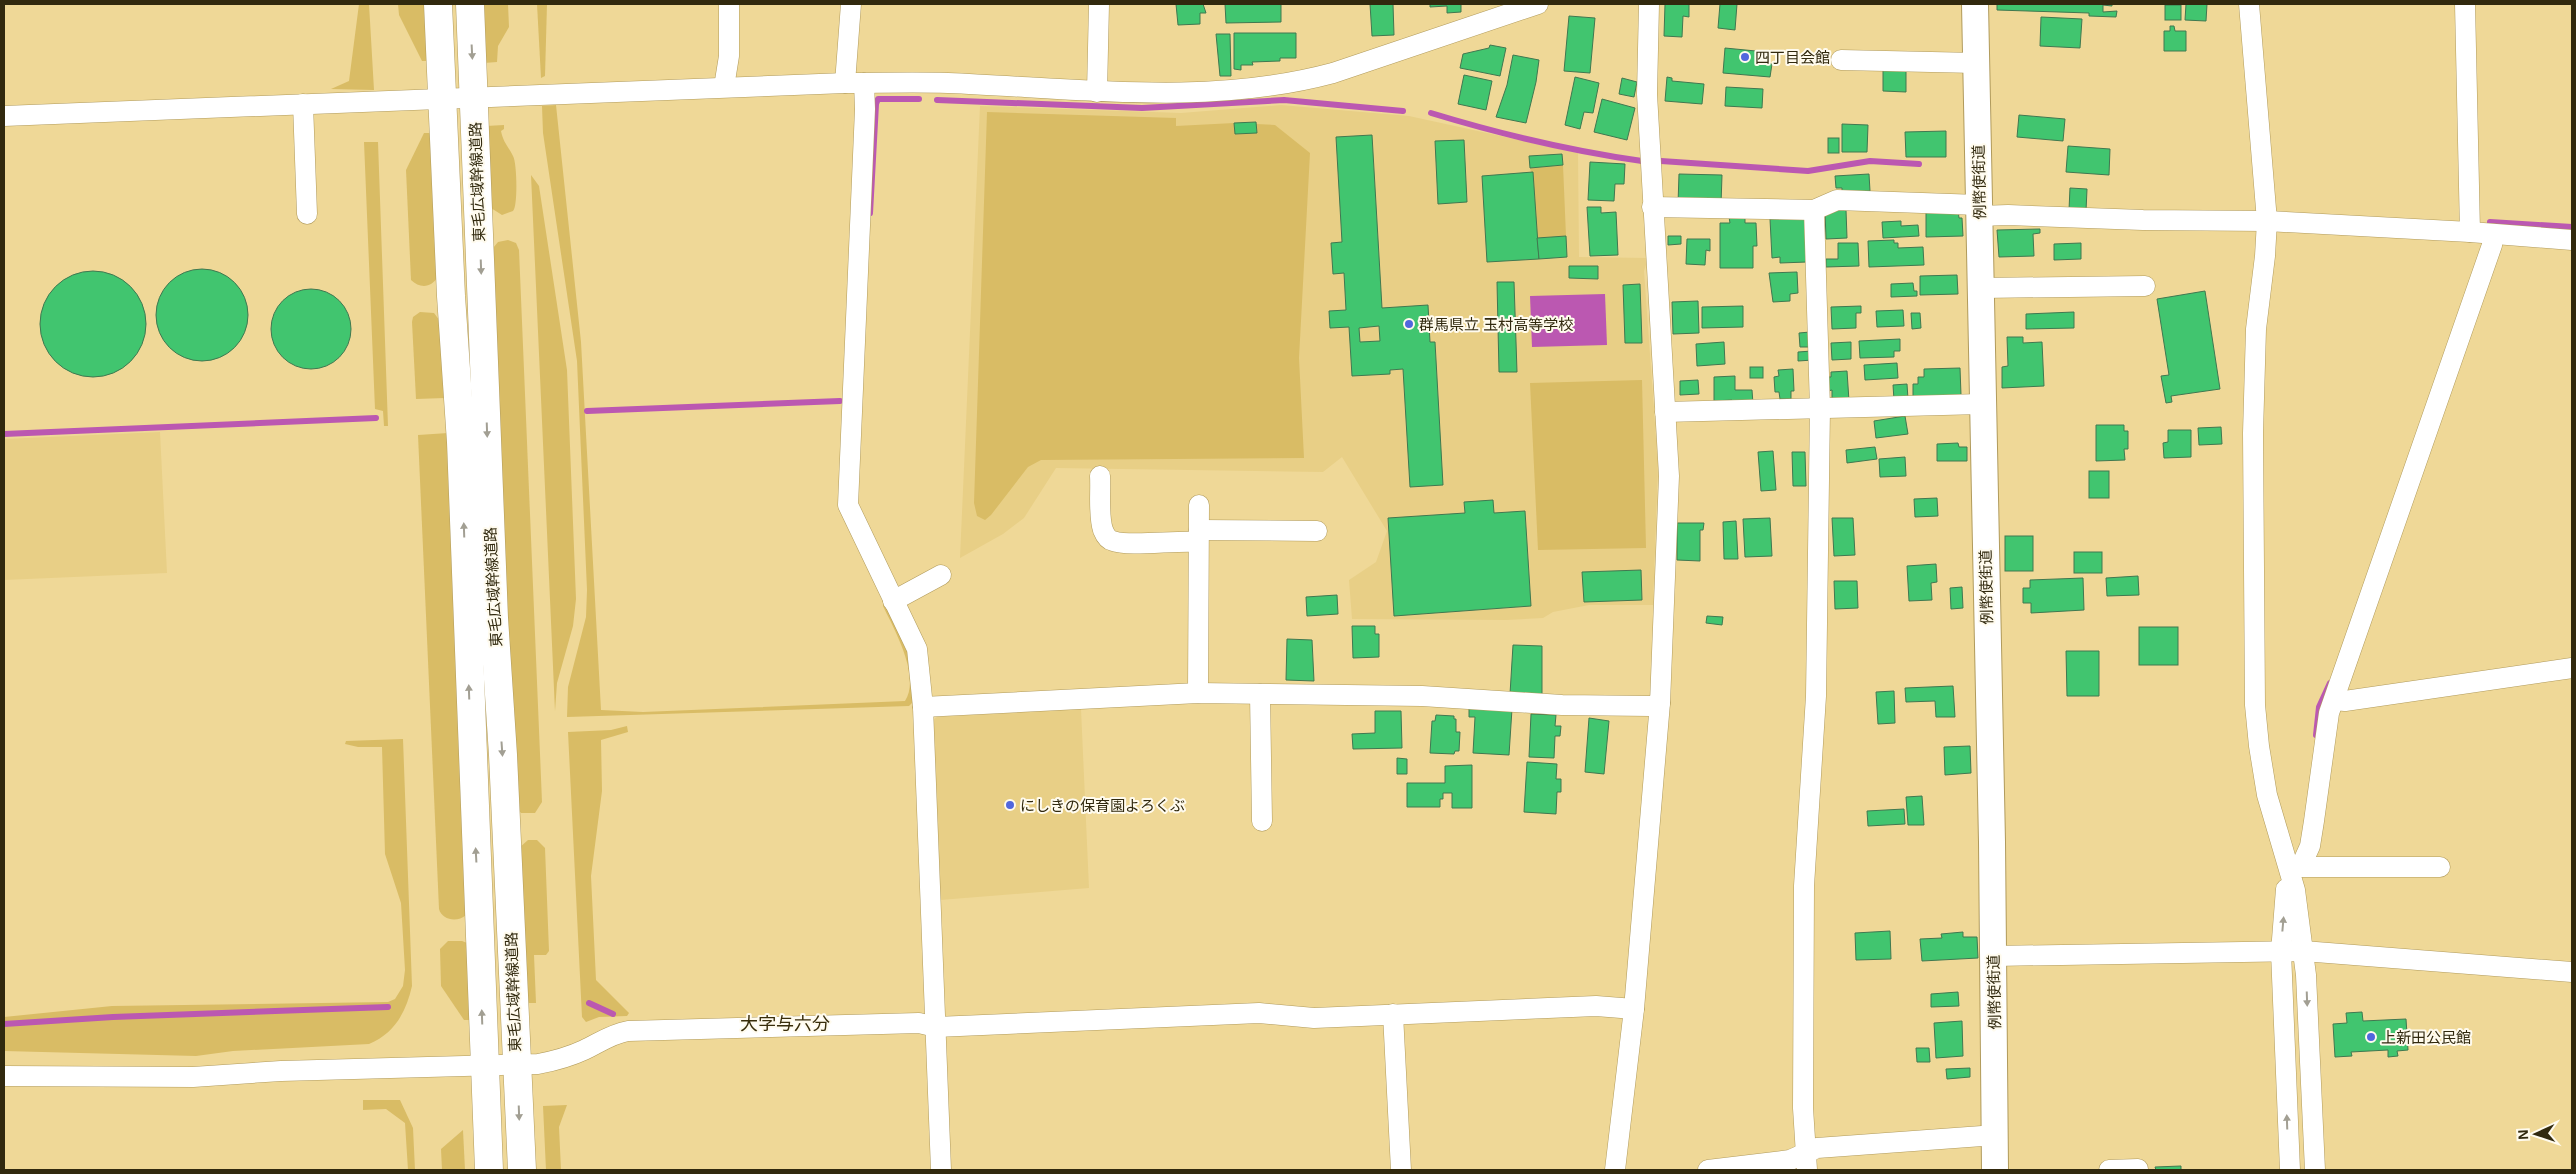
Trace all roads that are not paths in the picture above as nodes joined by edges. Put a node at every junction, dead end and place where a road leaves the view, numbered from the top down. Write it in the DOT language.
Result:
graph roads {
  1 [pos="438,4"];
  2 [pos="470,4"];
  3 [pos="729,4"];
  4 [pos="851,4"];
  5 [pos="1099,4"];
  6 [pos="1538,4"];
  7 [pos="1649,4"];
  8 [pos="1975,4"];
  9 [pos="2249,4"];
  10 [pos="2465,4"];
  11 [pos="1841,60"];
  12 [pos="1976,63"];
  13 [pos="854,83"];
  14 [pos="724,87"];
  15 [pos="1097,92"];
  16 [pos="474,98"];
  17 [pos="442,99"];
  18 [pos="303,104"];
  19 [pos="4,116"];
  20 [pos="1652,208"];
  21 [pos="1814,210"];
  22 [pos="1979,211"];
  23 [pos="307,214"];
  24 [pos="2267,222"];
  25 [pos="2470,232"];
  26 [pos="2493,234"];
  27 [pos="2572,240"];
  28 [pos="2146,286"];
  29 [pos="1980,288"];
  30 [pos="1982,404"];
  31 [pos="1820,408"];
  32 [pos="1665,412"];
  33 [pos="1100,476"];
  34 [pos="1199,505"];
  35 [pos="1317,531"];
  36 [pos="1198,536"];
  37 [pos="941,575"];
  38 [pos="893,601"];
  39 [pos="2572,668"];
  40 [pos="1198,693"];
  41 [pos="1260,694"];
  42 [pos="2334,700"];
  43 [pos="1660,703"];
  44 [pos="923,707"];
  45 [pos="1262,821"];
  46 [pos="2294,866"];
  47 [pos="2440,867"];
  48 [pos="2303,951"];
  49 [pos="2281,952"];
  50 [pos="1994,956"];
  51 [pos="2572,972"];
  52 [pos="1634,1008"];
  53 [pos="1393,1014"];
  54 [pos="936,1027"];
  55 [pos="516,1064"];
  56 [pos="484,1066"];
  57 [pos="4,1076"];
  58 [pos="1996,1135"];
  59 [pos="1807,1161"];
  60 [pos="2138,1169"];
  61 [pos="489,1170"];
  62 [pos="522,1170"];
  63 [pos="942,1170"];
  64 [pos="1401,1170"];
  65 [pos="1614,1170"];
  66 [pos="1708,1170"];
  67 [pos="1995,1170"];
  68 [pos="2109,1170"];
  69 [pos="2290,1170"];
  70 [pos="2314,1170"];
  1 -- 17 [label="highway, 東毛広域幹線道路"];
  2 -- 16 [label="highway, 東毛広域幹線道路, one-way"];
  3 -- 14 [label="street"];
  4 -- 13 [label="street"];
  5 -- 15 [label="street"];
  6 -- 15 [label="street"];
  7 -- 20 [label="street"];
  8 -- 12 [label="main road, 例幣使街道"];
  9 -- 24 [label="street"];
  10 -- 25 [label="street"];
  11 -- 12 [label="street"];
  12 -- 22 [label="main road, 例幣使街道"];
  13 -- 14 [label="street"];
  13 -- 15 [label="street"];
  13 -- 38 [label="street"];
  14 -- 16 [label="street"];
  16 -- 17 [label="street"];
  16 -- 55 [label="highway, 東毛広域幹線道路, one-way"];
  17 -- 18 [label="street"];
  56 -- 17 [label="highway, 東毛広域幹線道路, one-way"];
  18 -- 19 [label="street"];
  18 -- 23 [label="street"];
  20 -- 21 [label="street"];
  20 -- 32 [label="street"];
  21 -- 22 [label="street"];
  21 -- 31 [label="street"];
  22 -- 24 [label="street"];
  22 -- 29 [label="main road, 例幣使街道"];
  24 -- 25 [label="street"];
  24 -- 46 [label="street"];
  25 -- 26 [label="street"];
  26 -- 27 [label="street"];
  26 -- 42 [label="street"];
  28 -- 29 [label="street"];
  29 -- 30 [label="main road, 例幣使街道"];
  30 -- 31 [label="street"];
  30 -- 50 [label="main road, 例幣使街道"];
  31 -- 32 [label="street"];
  31 -- 59 [label="street"];
  32 -- 43 [label="street"];
  33 -- 36 [label="street"];
  34 -- 36 [label="street"];
  35 -- 36 [label="street"];
  36 -- 40 [label="street"];
  37 -- 38 [label="street"];
  38 -- 44 [label="street"];
  39 -- 42 [label="street"];
  40 -- 41 [label="street"];
  40 -- 44 [label="street"];
  41 -- 43 [label="street"];
  41 -- 45 [label="street"];
  42 -- 46 [label="street"];
  43 -- 52 [label="street"];
  44 -- 54 [label="street"];
  46 -- 47 [label="street"];
  46 -- 48 [label="street"];
  49 -- 46 [label="street, one-way"];
  48 -- 49 [label="street"];
  48 -- 51 [label="street"];
  48 -- 70 [label="street, one-way"];
  49 -- 50 [label="street"];
  69 -- 49 [label="street, one-way"];
  50 -- 58 [label="main road, 例幣使街道"];
  52 -- 53 [label="street"];
  52 -- 65 [label="street"];
  53 -- 54 [label="street"];
  53 -- 64 [label="street"];
  54 -- 55 [label="street"];
  54 -- 63 [label="street"];
  55 -- 56 [label="street"];
  55 -- 62 [label="highway, 東毛広域幹線道路, one-way"];
  56 -- 57 [label="street"];
  56 -- 61 [label="highway, 東毛広域幹線道路"];
  58 -- 59 [label="street"];
  58 -- 67 [label="main road, 例幣使街道"];
  59 -- 66 [label="street"];
  60 -- 68 [label="street"];
}
